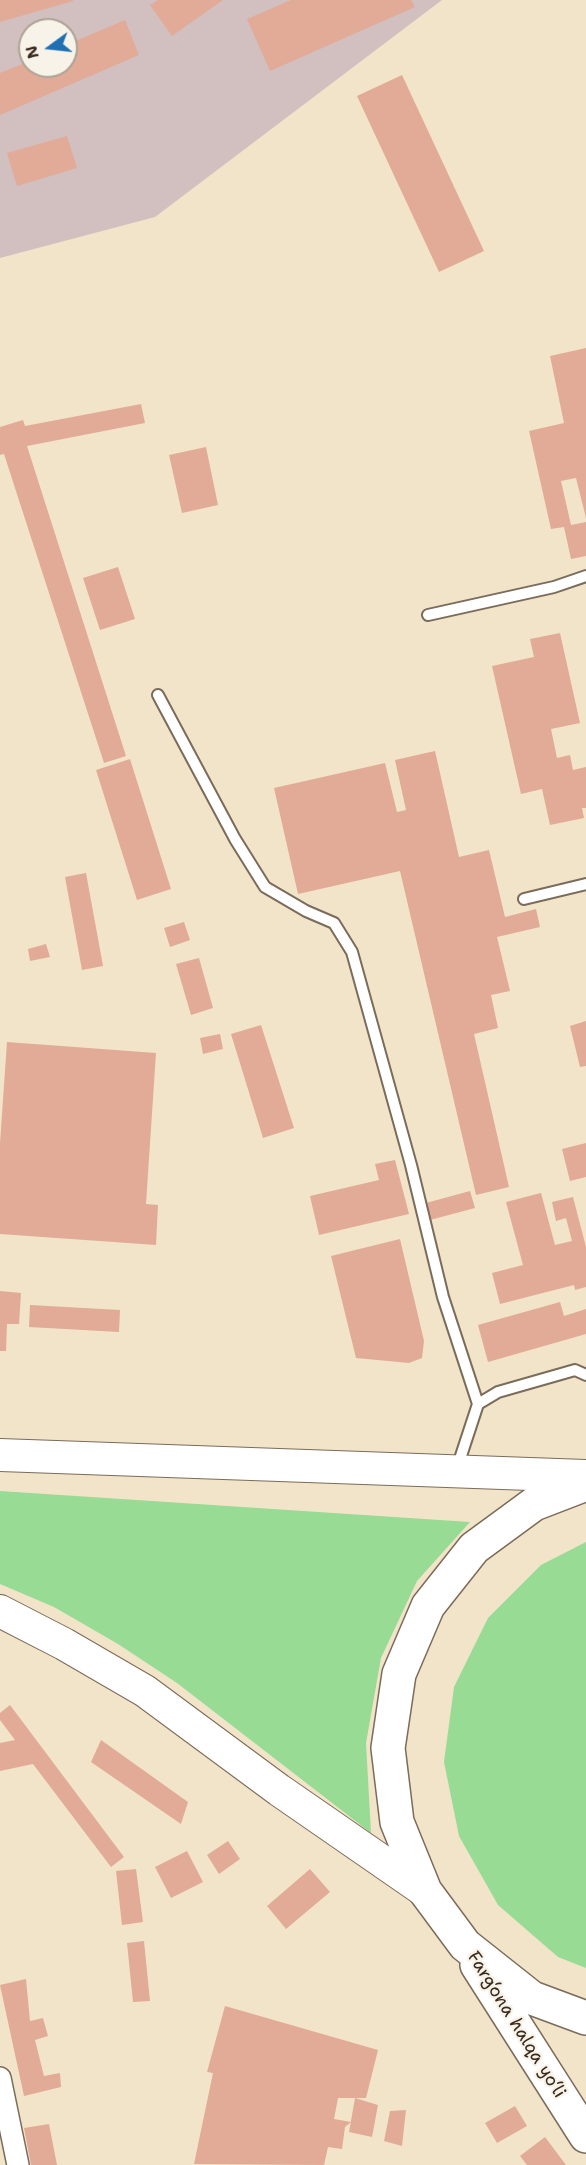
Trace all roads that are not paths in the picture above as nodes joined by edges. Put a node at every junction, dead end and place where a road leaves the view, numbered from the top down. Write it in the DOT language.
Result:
graph roads {
  1 [pos="586,576"];
  2 [pos="428,615"];
  3 [pos="158,695"];
  4 [pos="586,884"];
  5 [pos="524,899"];
  6 [pos="586,1375"];
  7 [pos="478,1404"];
  8 [pos="0,1455"];
  9 [pos="456,1471"];
  10 [pos="586,1476"];
  11 [pos="586,1484"];
  12 [pos="0,1611"];
  13 [pos="425,1891"];
  14 [pos="465,1945"];
  15 [pos="586,2018"];
  16 [pos="0,2078"];
  17 [pos="586,2136"];
  18 [pos="11,2158"];
  1 -- 2 [label="lane"];
  3 -- 7 [label="lane"];
  4 -- 5 [label="lane"];
  6 -- 7 [label="lane"];
  7 -- 9 [label="lane"];
  8 -- 9 [label="main road"];
  9 -- 10 [label="main road"];
  11 -- 13 [label="highway"];
  12 -- 13 [label="main road"];
  13 -- 14 [label="highway"];
  14 -- 15 [label="highway"];
  14 -- 17 [label="highway, Farg‘ona halqa yo‘li"];
  16 -- 18 [label="street"];
}
